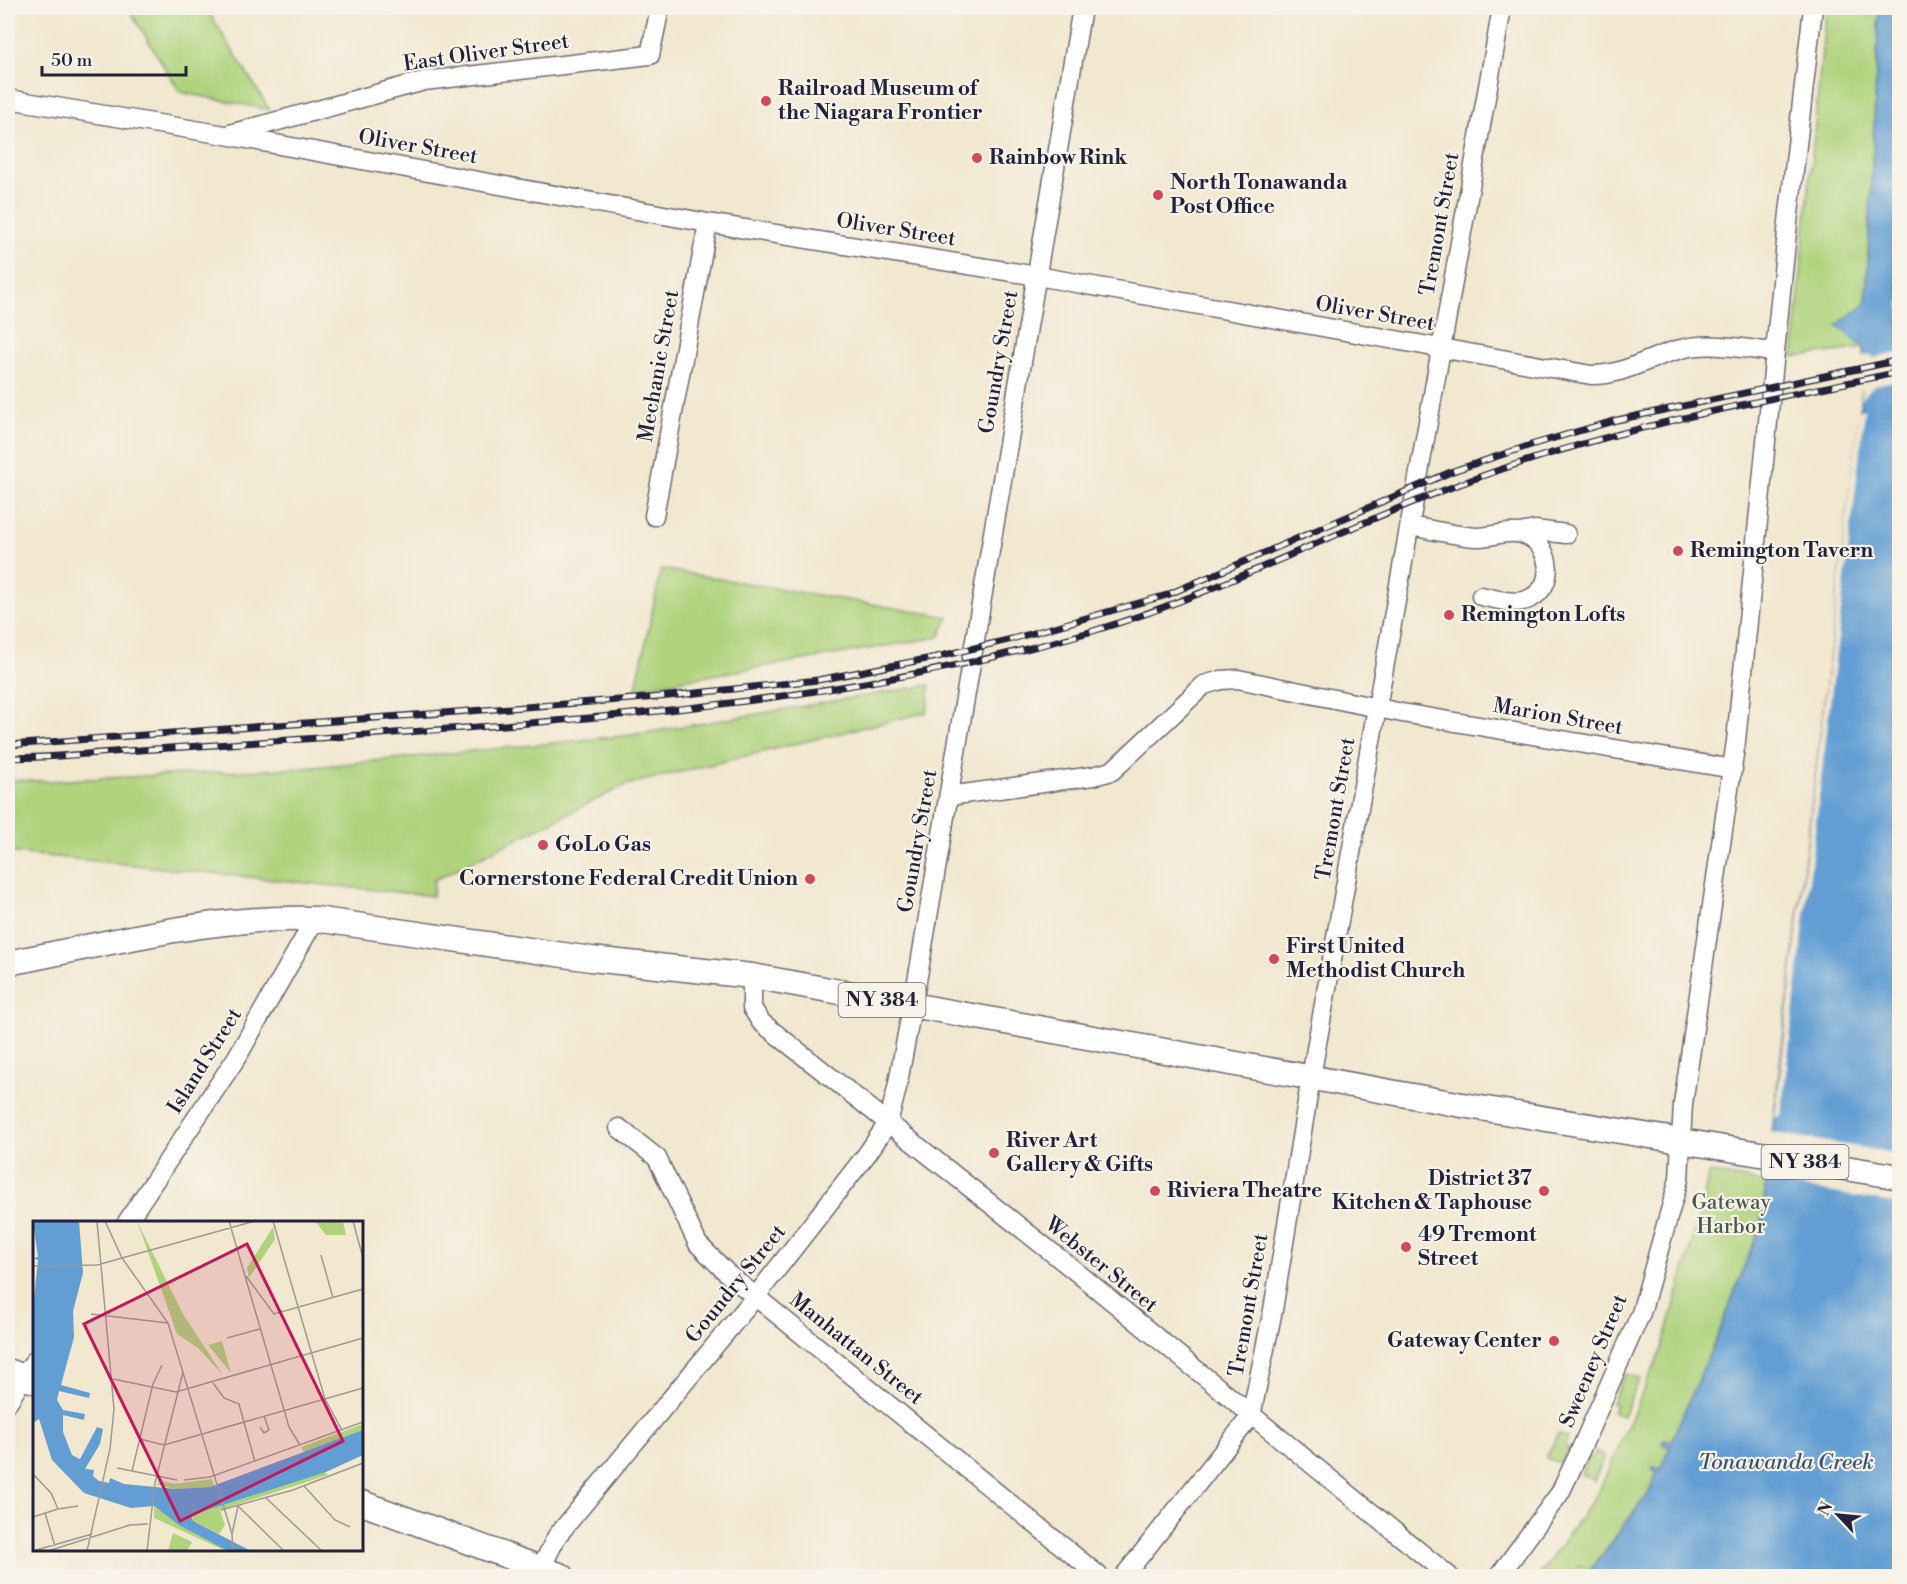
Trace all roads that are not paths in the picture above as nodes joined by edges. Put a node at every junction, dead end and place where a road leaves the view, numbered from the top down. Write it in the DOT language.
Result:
graph roads {
  1 [pos="660,8"];
  2 [pos="1082,8"];
  3 [pos="1502,8"];
  4 [pos="1813,8"];
  5 [pos="8,99"];
  6 [pos="225,135"];
  7 [pos="708,223"];
  8 [pos="1037,276"];
  9 [pos="1442,349"];
  10 [pos="1775,352"];
  11 [pos="654,516"];
  12 [pos="1410,526"];
  13 [pos="1520,533"];
  14 [pos="1566,534"];
  15 [pos="1481,596"];
  16 [pos="1377,708"];
  17 [pos="1733,769"];
  18 [pos="949,796"];
  19 [pos="315,919"];
  20 [pos="8,963"];
  21 [pos="752,976"];
  22 [pos="913,1006"];
  23 [pos="1311,1077"];
  24 [pos="888,1123"];
  25 [pos="619,1128"];
  26 [pos="1682,1142"];
  27 [pos="1899,1177"];
  28 [pos="128,1221"];
  29 [pos="756,1296"];
  30 [pos="25,1373"];
  31 [pos="8,1402"];
  32 [pos="1251,1416"];
  33 [pos="363,1503"];
  34 [pos="551,1572"];
  35 [pos="1099,1576"];
  36 [pos="1124,1576"];
  37 [pos="1449,1576"];
  38 [pos="1499,1576"];
  1 -- 6 [label="street, East Oliver Street"];
  2 -- 8 [label="street, Goundry Street"];
  3 -- 9 [label="street, Tremont Street"];
  4 -- 10 [label="street, Sweeney Street"];
  5 -- 6 [label="street, Oliver Street"];
  6 -- 7 [label="street, Oliver Street"];
  7 -- 8 [label="street, Oliver Street"];
  7 -- 11 [label="street, Mechanic Street"];
  8 -- 9 [label="street, Oliver Street"];
  8 -- 18 [label="street, Goundry Street"];
  9 -- 10 [label="street, Oliver Street"];
  9 -- 12 [label="street, Tremont Street"];
  10 -- 17 [label="street, Sweeney Street"];
  12 -- 13 [label="street"];
  12 -- 16 [label="street, Tremont Street"];
  13 -- 14 [label="street"];
  13 -- 15 [label="street"];
  16 -- 17 [label="street, Marion Street"];
  16 -- 18 [label="street, Marion Street"];
  16 -- 23 [label="street, Tremont Street"];
  17 -- 26 [label="street, Sweeney Street"];
  18 -- 22 [label="street, Goundry Street"];
  19 -- 20 [label="main road, NY 384"];
  19 -- 21 [label="main road, NY 384"];
  19 -- 28 [label="street, Island Street"];
  21 -- 22 [label="main road, NY 384"];
  21 -- 24 [label="street, Webster Street"];
  22 -- 23 [label="main road, NY 384"];
  22 -- 24 [label="street, Goundry Street"];
  23 -- 26 [label="main road, NY 384"];
  23 -- 32 [label="street, Tremont Street"];
  24 -- 29 [label="street, Goundry Street"];
  24 -- 32 [label="street, Webster Street"];
  25 -- 29 [label="street, Manhattan Street"];
  26 -- 27 [label="main road, NY 384"];
  26 -- 38 [label="street, Sweeney Street"];
  29 -- 34 [label="street, Goundry Street"];
  29 -- 35 [label="street, Manhattan Street"];
  30 -- 31 [label="street"];
  32 -- 36 [label="street, Tremont Street"];
  32 -- 37 [label="street, Webster Street"];
  33 -- 34 [label="main road"];
}
